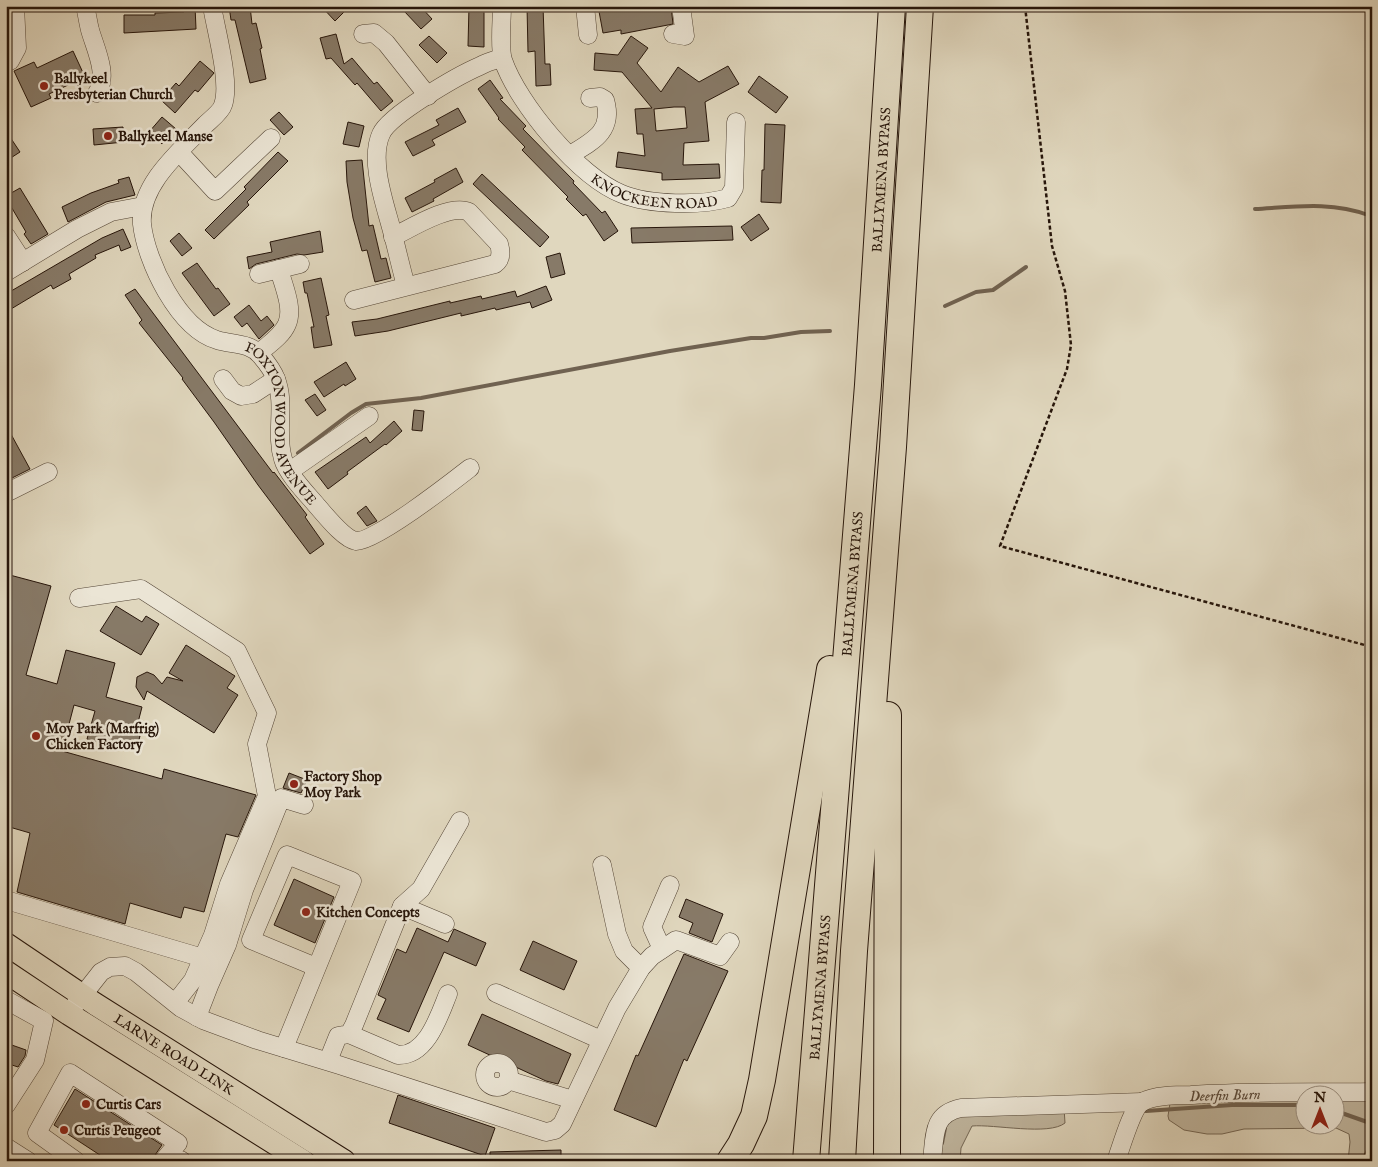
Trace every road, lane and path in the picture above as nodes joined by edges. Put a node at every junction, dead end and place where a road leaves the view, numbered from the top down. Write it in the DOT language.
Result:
graph roads {
  1 [pos="15,6"];
  2 [pos="86,6"];
  3 [pos="212,6"];
  4 [pos="502,6"];
  5 [pos="585,6"];
  6 [pos="681,6"];
  7 [pos="892,6"];
  8 [pos="920,6"];
  9 [pos="1025,6"];
  10 [pos="363,34"];
  11 [pos="673,34"];
  12 [pos="588,35"];
  13 [pos="502,58"];
  14 [pos="10,62"];
  15 [pos="96,93"];
  16 [pos="428,96"];
  17 [pos="590,98"];
  18 [pos="736,122"];
  19 [pos="271,138"];
  20 [pos="179,152"];
  21 [pos="570,155"];
  22 [pos="143,206"];
  23 [pos="6,236"];
  24 [pos="393,237"];
  25 [pos="23,262"];
  26 [pos="905,262"];
  27 [pos="300,264"];
  28 [pos="278,269"];
  29 [pos="6,272"];
  30 [pos="259,274"];
  31 [pos="406,286"];
  32 [pos="354,300"];
  33 [pos="259,353"];
  34 [pos="223,379"];
  35 [pos="276,379"];
  36 [pos="868,385"];
  37 [pos="369,416"];
  38 [pos="470,468"];
  39 [pos="290,471"];
  40 [pos="48,472"];
  41 [pos="6,493"];
  42 [pos="80,598"];
  43 [pos="1372,647"];
  44 [pos="304,805"];
  45 [pos="460,821"];
  46 [pos="602,865"];
  47 [pos="670,885"];
  48 [pos="6,900"];
  49 [pos="402,906"];
  50 [pos="445,924"];
  51 [pos="730,942"];
  52 [pos="6,944"];
  53 [pos="669,945"];
  54 [pos="203,958"];
  55 [pos="316,967"];
  56 [pos="641,968"];
  57 [pos="8,973"];
  58 [pos="496,993"];
  59 [pos="448,994"];
  60 [pos="82,995"];
  61 [pos="6,1000"];
  62 [pos="175,1003"];
  63 [pos="69,1014"];
  64 [pos="197,1017"];
  65 [pos="349,1034"];
  66 [pos="601,1040"];
  67 [pos="284,1048"];
  68 [pos="328,1061"];
  69 [pos="508,1080"];
  70 [pos="1372,1092"];
  71 [pos="573,1100"];
  72 [pos="1142,1102"];
  73 [pos="6,1105"];
  74 [pos="6,1147"];
  75 [pos="28,1161"];
  76 [pos="76,1161"];
  77 [pos="162,1161"];
  78 [pos="303,1161"];
  79 [pos="344,1161"];
  80 [pos="730,1161"];
  81 [pos="806,1161"];
  82 [pos="842,1161"];
  83 [pos="886,1161"];
  84 [pos="932,1161"];
  85 [pos="1116,1161"];
  1 -- 14 [label="street"];
  2 -- 15 [label="street"];
  3 -- 20 [label="street, FOXTON WOOD AVENUE"];
  4 -- 13 [label="street, KNOCKEEN ROAD"];
  5 -- 12 [label="street"];
  6 -- 11 [label="street"];
  7 -- 36 [label="highway, BALLYMENA BYPASS"];
  8 -- 26 [label="highway, BALLYMENA BYPASS"];
  9 -- 43 [label="path"];
  10 -- 16 [label="street"];
  13 -- 16 [label="street"];
  13 -- 21 [label="street, KNOCKEEN ROAD"];
  16 -- 24 [label="street"];
  17 -- 21 [label="street, KNOCKEEN ROAD"];
  18 -- 21 [label="street, KNOCKEEN ROAD"];
  19 -- 20 [label="street"];
  20 -- 22 [label="street, FOXTON WOOD AVENUE"];
  22 -- 25 [label="street"];
  22 -- 33 [label="street, FOXTON WOOD AVENUE"];
  23 -- 25 [label="street"];
  24 -- 31 [label="street"];
  24 -- 31 [label="street"];
  25 -- 29 [label="street"];
  26 -- 82 [label="highway, BALLYMENA BYPASS"];
  26 -- 83 [label="highway"];
  27 -- 28 [label="street"];
  28 -- 30 [label="street"];
  28 -- 33 [label="street"];
  31 -- 32 [label="street"];
  33 -- 35 [label="street, FOXTON WOOD AVENUE"];
  34 -- 35 [label="street"];
  35 -- 39 [label="street, FOXTON WOOD AVENUE"];
  36 -- 80 [label="highway"];
  36 -- 81 [label="highway, BALLYMENA BYPASS"];
  37 -- 39 [label="street"];
  38 -- 39 [label="street, FOXTON WOOD AVENUE"];
  40 -- 41 [label="street"];
  42 -- 54 [label="street"];
  44 -- 64 [label="street"];
  45 -- 49 [label="street"];
  46 -- 56 [label="street"];
  47 -- 53 [label="street"];
  48 -- 54 [label="street"];
  49 -- 50 [label="street"];
  49 -- 65 [label="street"];
  51 -- 53 [label="street"];
  52 -- 60 [label="main road, LARNE ROAD LINK"];
  53 -- 56 [label="street"];
  54 -- 62 [label="street"];
  55 -- 55 [label="street"];
  55 -- 67 [label="street"];
  56 -- 66 [label="street"];
  57 -- 63 [label="main road, LARNE ROAD LINK"];
  58 -- 66 [label="street"];
  59 -- 65 [label="street"];
  60 -- 62 [label="street"];
  60 -- 63 [label="street"];
  60 -- 79 [label="main road, LARNE ROAD LINK"];
  61 -- 73 [label="street"];
  62 -- 64 [label="street"];
  63 -- 78 [label="main road, LARNE ROAD LINK"];
  64 -- 67 [label="street"];
  65 -- 68 [label="street"];
  66 -- 71 [label="street"];
  67 -- 68 [label="street"];
  68 -- 71 [label="street"];
  69 -- 71 [label="street"];
  70 -- 72 [label="street"];
  72 -- 84 [label="street"];
  72 -- 85 [label="street"];
  74 -- 75 [label="street"];
  76 -- 77 [label="street"];
}
